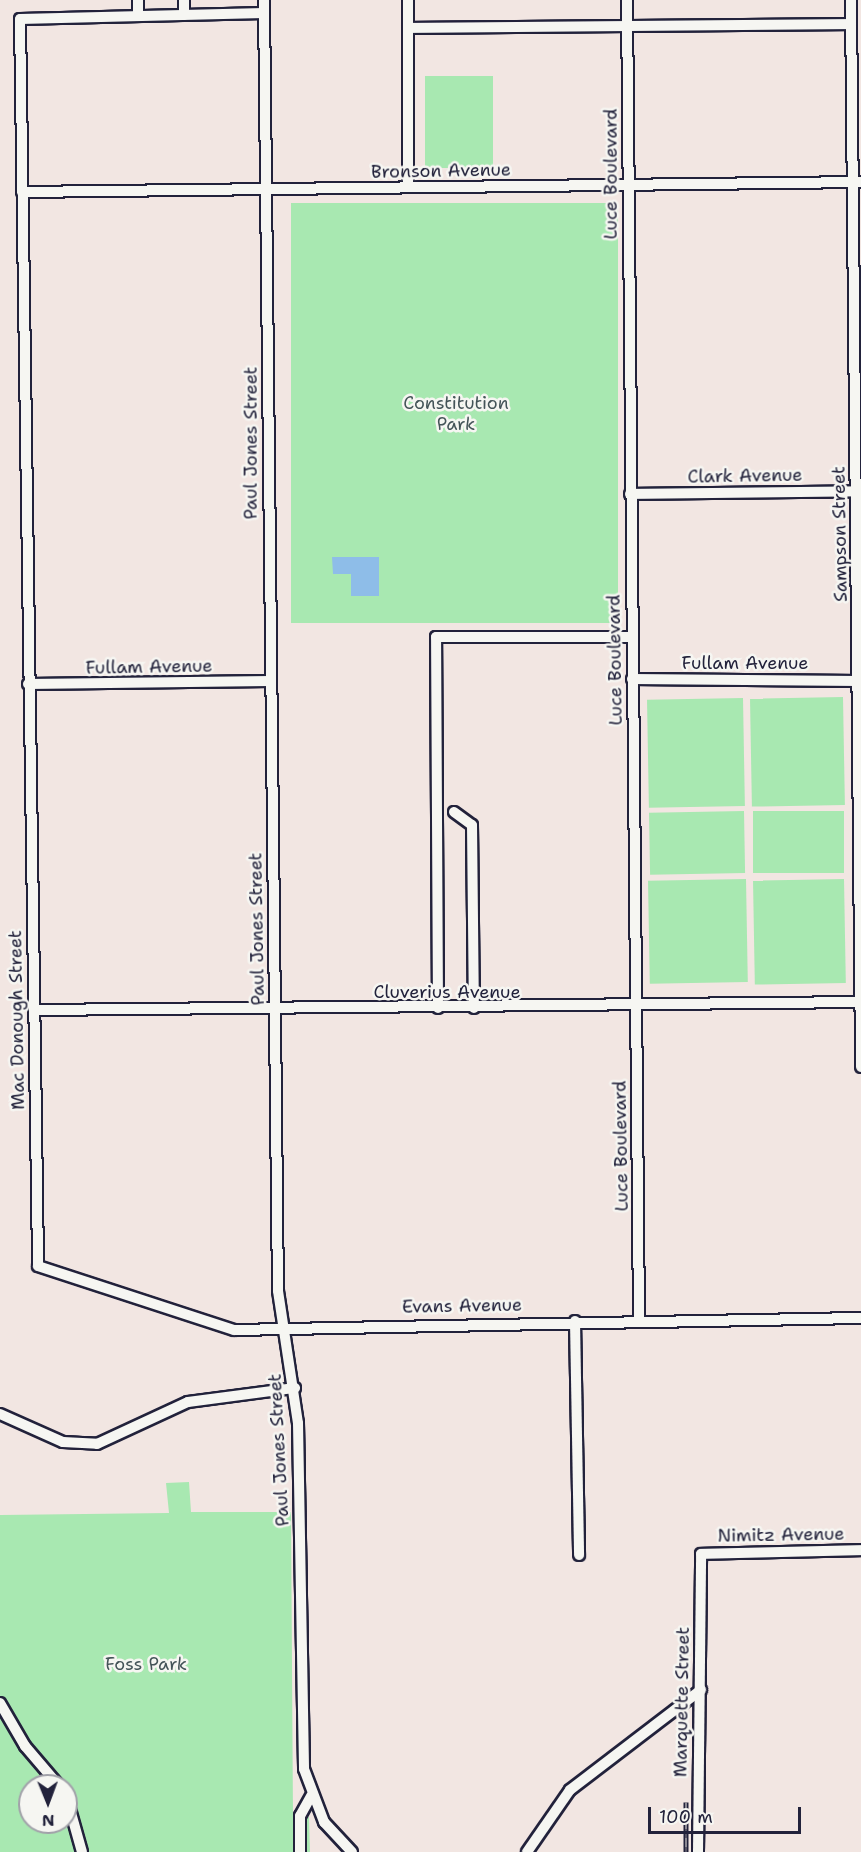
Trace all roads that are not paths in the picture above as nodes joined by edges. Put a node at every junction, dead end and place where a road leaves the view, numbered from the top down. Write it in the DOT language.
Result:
graph roads {
  1 [pos="138,0"];
  2 [pos="184,0"];
  3 [pos="264,0"];
  4 [pos="408,0"];
  5 [pos="627,0"];
  6 [pos="851,0"];
  7 [pos="264,13"];
  8 [pos="184,15"];
  9 [pos="138,16"];
  10 [pos="851,24"];
  11 [pos="627,25"];
  12 [pos="408,28"];
  13 [pos="856,47"];
  14 [pos="857,182"];
  15 [pos="628,185"];
  16 [pos="408,188"];
  17 [pos="268,189"];
  18 [pos="22,192"];
  19 [pos="858,491"];
  20 [pos="630,494"];
  21 [pos="631,637"];
  22 [pos="632,679"];
  23 [pos="270,681"];
  24 [pos="858,681"];
  25 [pos="28,684"];
  26 [pos="454,813"];
  27 [pos="861,1002"];
  28 [pos="636,1007"];
  29 [pos="438,1008"];
  30 [pos="474,1008"];
  31 [pos="274,1009"];
  32 [pos="34,1011"];
  33 [pos="861,1067"];
  34 [pos="72,1277"];
  35 [pos="861,1318"];
  36 [pos="575,1321"];
  37 [pos="639,1321"];
  38 [pos="283,1325"];
  39 [pos="295,1388"];
  40 [pos="0,1414"];
  41 [pos="861,1550"];
  42 [pos="701,1554"];
  43 [pos="579,1555"];
  44 [pos="701,1690"];
  45 [pos="0,1704"];
  46 [pos="49,1774"];
  47 [pos="311,1796"];
  48 [pos="77,1834"];
  49 [pos="82,1852"];
  50 [pos="300,1852"];
  51 [pos="352,1852"];
  52 [pos="527,1852"];
  53 [pos="698,1852"];
  1 -- 9 [label="street"];
  2 -- 8 [label="street"];
  3 -- 7 [label="street, Paul Jones Street"];
  4 -- 12 [label="street"];
  5 -- 11 [label="street, Luce Boulevard"];
  6 -- 10 [label="street, Sampson Street"];
  7 -- 8 [label="street"];
  7 -- 17 [label="street, Paul Jones Street"];
  8 -- 9 [label="street"];
  9 -- 18 [label="street, Mac Donough Street"];
  10 -- 11 [label="street"];
  10 -- 13 [label="street, Sampson Street"];
  11 -- 12 [label="street"];
  11 -- 15 [label="street, Luce Boulevard"];
  12 -- 16 [label="street"];
  13 -- 14 [label="street, Sampson Street"];
  14 -- 15 [label="street, Bronson Avenue"];
  14 -- 19 [label="street, Sampson Street"];
  15 -- 16 [label="street, Bronson Avenue"];
  15 -- 20 [label="street, Luce Boulevard"];
  16 -- 17 [label="street, Bronson Avenue"];
  17 -- 18 [label="street, Bronson Avenue"];
  17 -- 23 [label="street, Paul Jones Street"];
  18 -- 25 [label="street, Mac Donough Street"];
  19 -- 20 [label="street, Clark Avenue"];
  19 -- 24 [label="street, Sampson Street"];
  20 -- 21 [label="street, Luce Boulevard"];
  21 -- 22 [label="street, Luce Boulevard"];
  21 -- 29 [label="street"];
  22 -- 24 [label="street, Fullam Avenue"];
  22 -- 28 [label="street, Luce Boulevard"];
  23 -- 25 [label="street, Fullam Avenue"];
  23 -- 31 [label="street, Paul Jones Street"];
  24 -- 27 [label="street, Sampson Street"];
  25 -- 32 [label="street, Mac Donough Street"];
  26 -- 30 [label="street"];
  27 -- 28 [label="street, Cluverius Avenue"];
  27 -- 33 [label="street, Sampson Street"];
  28 -- 30 [label="street, Cluverius Avenue"];
  28 -- 37 [label="street, Luce Boulevard"];
  29 -- 30 [label="street, Cluverius Avenue"];
  29 -- 31 [label="street, Cluverius Avenue"];
  31 -- 32 [label="street, Cluverius Avenue"];
  31 -- 38 [label="street, Paul Jones Street"];
  32 -- 34 [label="street, Mac Donough Street"];
  34 -- 38 [label="street, Evans Avenue"];
  35 -- 37 [label="street, Evans Avenue"];
  36 -- 37 [label="street, Evans Avenue"];
  36 -- 38 [label="street, Evans Avenue"];
  36 -- 43 [label="street"];
  38 -- 39 [label="street, Paul Jones Street"];
  39 -- 40 [label="street"];
  39 -- 47 [label="street, Paul Jones Street"];
  41 -- 42 [label="street, Nimitz Avenue"];
  42 -- 44 [label="street, Marquette Street"];
  44 -- 52 [label="street"];
  44 -- 53 [label="street, Marquette Street"];
  45 -- 46 [label="street"];
  47 -- 50 [label="street"];
  47 -- 51 [label="street, Paul Jones Street"];
  48 -- 49 [label="street"];
}
